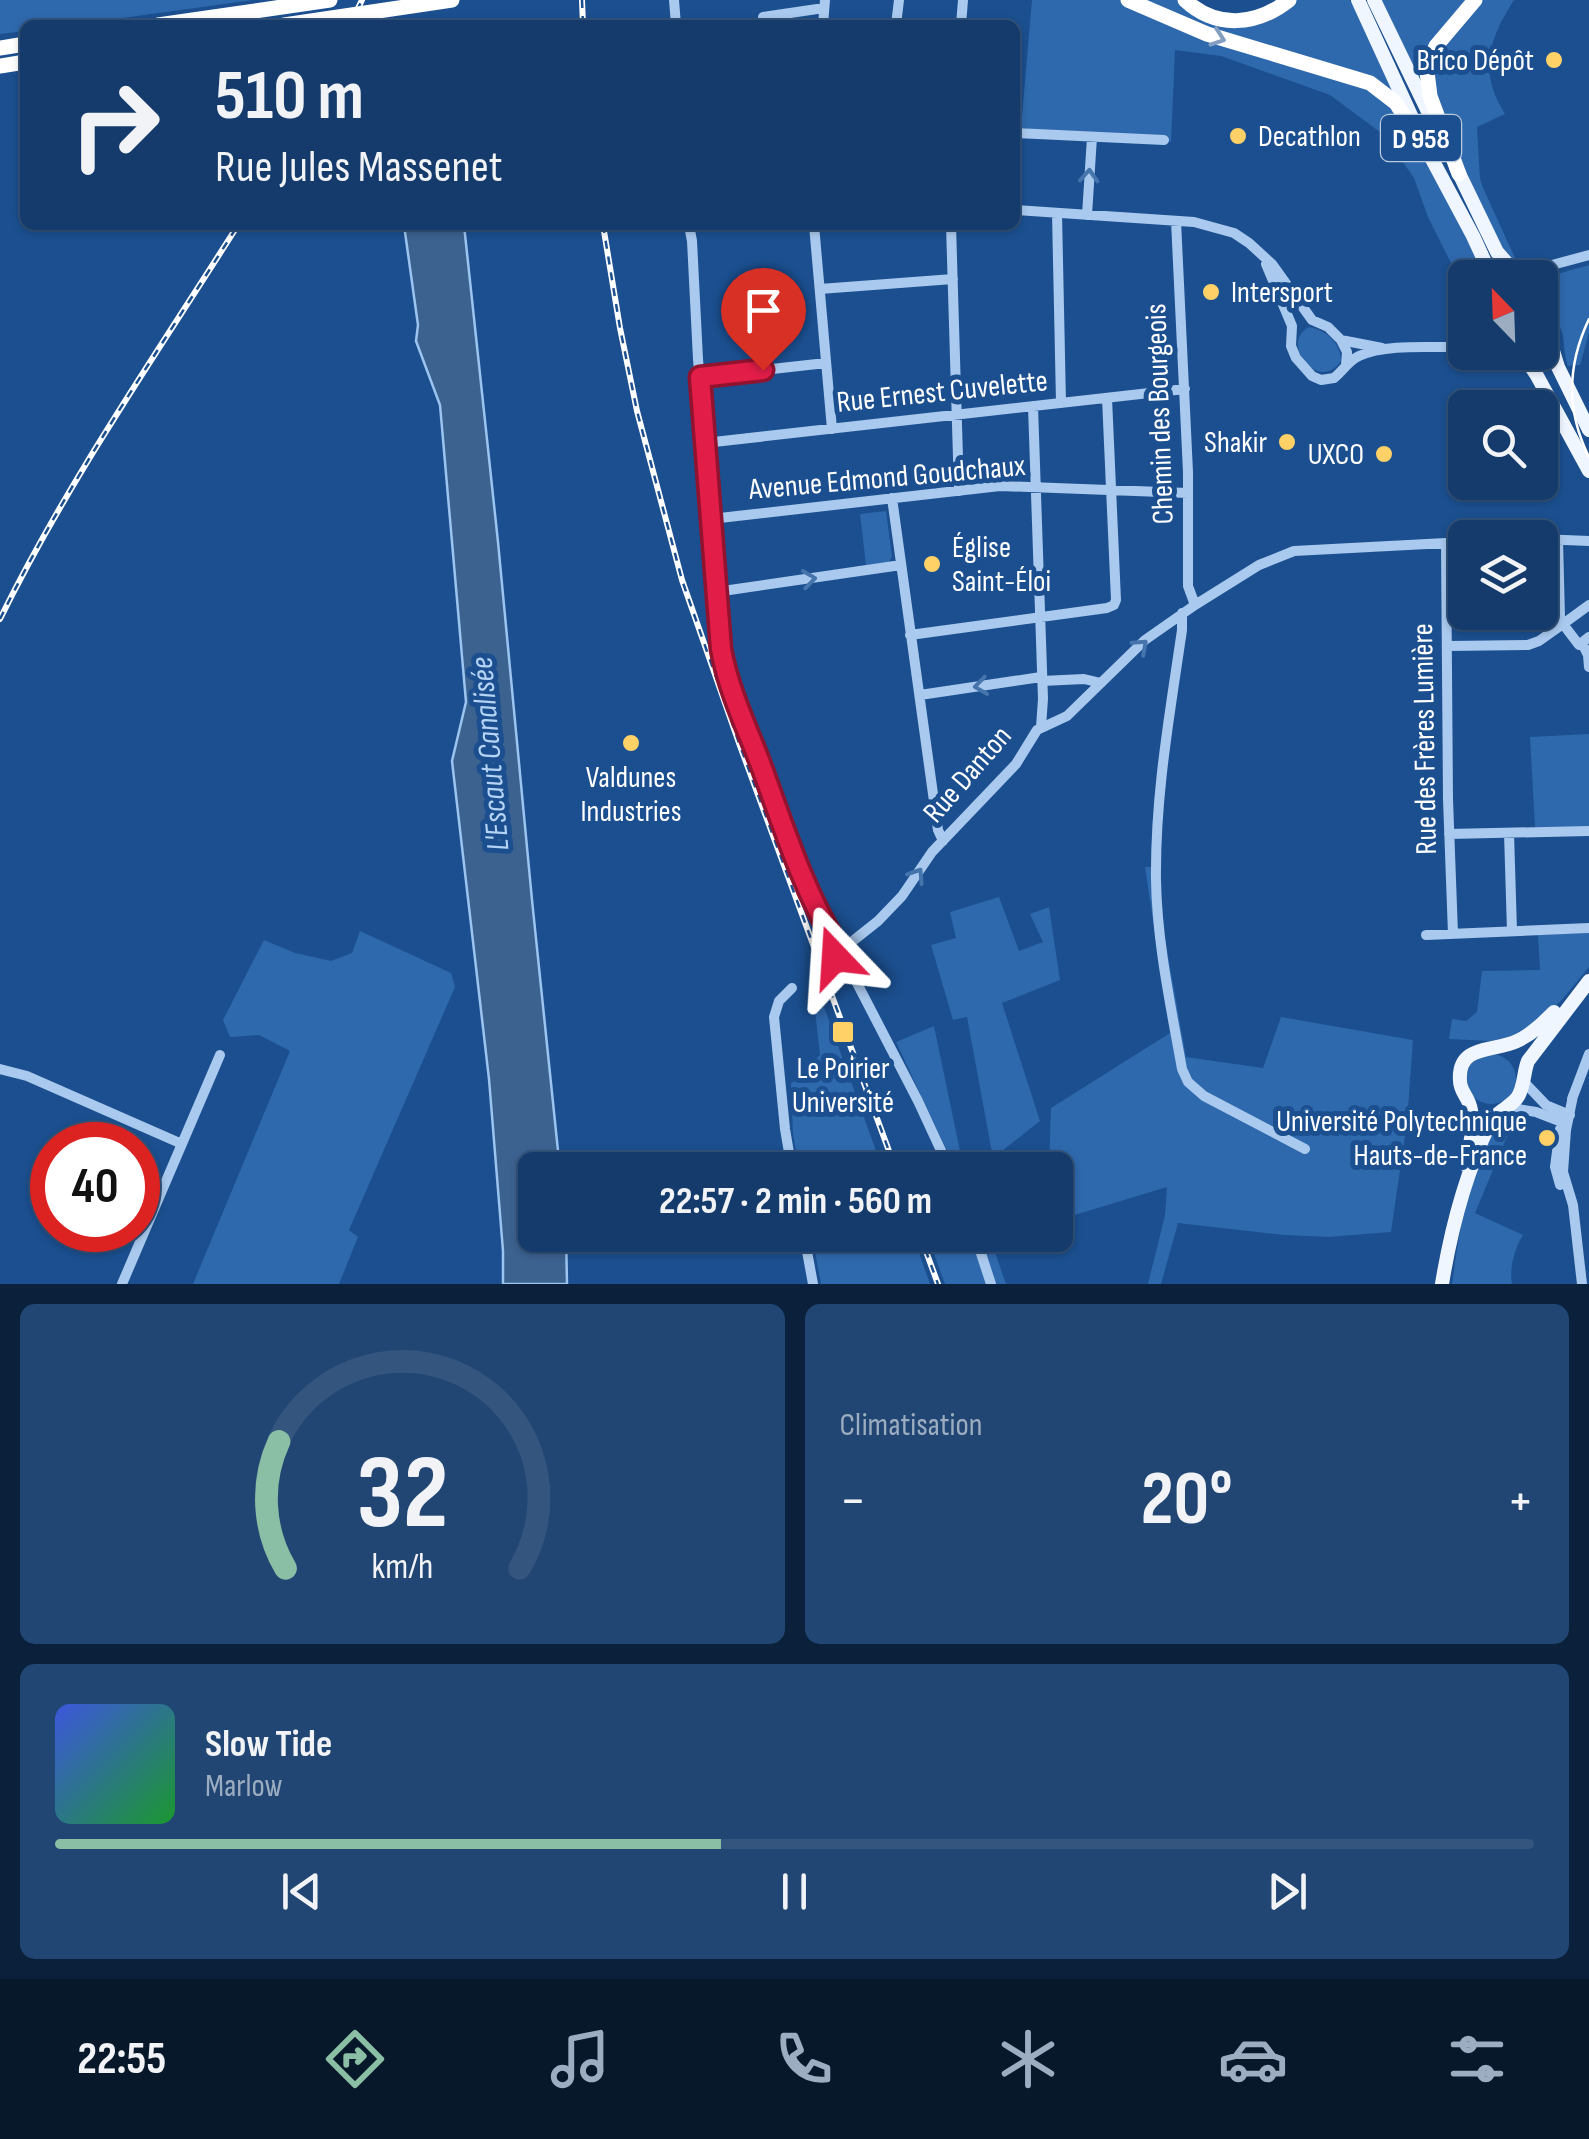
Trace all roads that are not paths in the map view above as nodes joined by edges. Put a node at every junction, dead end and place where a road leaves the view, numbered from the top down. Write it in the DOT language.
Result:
graph roads {
  1 [pos="330,0"];
  2 [pos="452,0"];
  3 [pos="1128,0"];
  4 [pos="1185,0"];
  5 [pos="1288,0"];
  6 [pos="1358,0"];
  7 [pos="1374,0"];
  8 [pos="1475,0"];
  9 [pos="824,4"];
  10 [pos="764,18"];
  11 [pos="192,20"];
  12 [pos="318,20"];
  13 [pos="1020,133"];
  14 [pos="1092,137"];
  15 [pos="1164,140"];
  16 [pos="1428,154"];
  17 [pos="1459,174"];
  18 [pos="1020,210"];
  19 [pos="1057,213"];
  20 [pos="1087,215"];
  21 [pos="1172,220"];
  22 [pos="690,230"];
  23 [pos="814,230"];
  24 [pos="952,230"];
  25 [pos="1262,254"];
  26 [pos="1589,258"];
  27 [pos="1483,260"];
  28 [pos="1505,260"];
  29 [pos="1558,264"];
  30 [pos="1558,269"];
  31 [pos="953,279"];
  32 [pos="820,289"];
  33 [pos="1312,320"];
  34 [pos="1293,331"];
  35 [pos="1341,340"];
  36 [pos="1448,347"];
  37 [pos="1388,349"];
  38 [pos="826,363"];
  39 [pos="1558,365"];
  40 [pos="1346,366"];
  41 [pos="1532,370"];
  42 [pos="700,377"];
  43 [pos="1185,389"];
  44 [pos="1107,398"];
  45 [pos="1062,403"];
  46 [pos="1033,406"];
  47 [pos="957,415"];
  48 [pos="832,429"];
  49 [pos="1589,430"];
  50 [pos="705,443"];
  51 [pos="1589,471"];
  52 [pos="1035,486"];
  53 [pos="1111,489"];
  54 [pos="959,491"];
  55 [pos="1188,493"];
  56 [pos="892,498"];
  57 [pos="711,519"];
  58 [pos="1558,540"];
  59 [pos="1589,541"];
  60 [pos="1446,543"];
  61 [pos="901,566"];
  62 [pos="716,592"];
  63 [pos="1195,605"];
  64 [pos="1589,605"];
  65 [pos="1182,614"];
  66 [pos="1039,617"];
  67 [pos="1564,624"];
  68 [pos="910,634"];
  69 [pos="1586,640"];
  70 [pos="1448,646"];
  71 [pos="1589,667"];
  72 [pos="1042,679"];
  73 [pos="1101,683"];
  74 [pos="920,695"];
  75 [pos="1041,728"];
  76 [pos="1589,831"];
  77 [pos="1510,833"];
  78 [pos="1449,834"];
  79 [pos="943,841"];
  80 [pos="1589,928"];
  81 [pos="1512,931"];
  82 [pos="1453,934"];
  83 [pos="1426,935"];
  84 [pos="835,942"];
  85 [pos="849,944"];
  86 [pos="844,958"];
  87 [pos="1589,973"];
  88 [pos="1589,981"];
  89 [pos="792,988"];
  90 [pos="1497,1048"];
  91 [pos="1589,1054"];
  92 [pos="220,1055"];
  93 [pos="0,1069"];
  94 [pos="1523,1077"];
  95 [pos="1468,1100"];
  96 [pos="1503,1108"];
  97 [pos="1566,1118"];
  98 [pos="182,1144"];
  99 [pos="1305,1149"];
  100 [pos="789,1152"];
  101 [pos="942,1152"];
  102 [pos="1456,1215"];
  103 [pos="807,1252"];
  104 [pos="980,1252"];
  105 [pos="122,1284"];
  106 [pos="813,1284"];
  107 [pos="990,1284"];
  108 [pos="1442,1284"];
  109 [pos="1582,1284"];
  1 -- 11 [label="highway"];
  2 -- 12 [label="highway, bridge"];
  3 -- 16 [label="highway, one-way"];
  4 -- 5 [label="highway"];
  6 -- 16 [label="main road, D 958"];
  7 -- 17 [label="main road, D 958"];
  8 -- 17 [label="highway"];
  9 -- 10 [label="street"];
  13 -- 14 [label="street"];
  14 -- 15 [label="street"];
  20 -- 14 [label="street, one-way"];
  16 -- 27 [label="main road, D 958"];
  17 -- 28 [label="main road, D 958"];
  18 -- 19 [label="street"];
  19 -- 20 [label="street"];
  19 -- 45 [label="street"];
  20 -- 21 [label="street"];
  21 -- 25 [label="street"];
  21 -- 43 [label="street, Chemin des Bourgeois"];
  22 -- 42 [label="street"];
  23 -- 32 [label="street"];
  24 -- 31 [label="street"];
  25 -- 33 [label="street"];
  25 -- 34 [label="street"];
  26 -- 29 [label="street"];
  26 -- 30 [label="street"];
  31 -- 32 [label="street"];
  31 -- 47 [label="street"];
  32 -- 38 [label="street"];
  33 -- 34 [label="street"];
  33 -- 35 [label="street"];
  34 -- 40 [label="street"];
  35 -- 37 [label="street"];
  35 -- 40 [label="street"];
  36 -- 37 [label="street"];
  37 -- 40 [label="street"];
  38 -- 42 [label="street"];
  38 -- 48 [label="street"];
  39 -- 49 [label="main road"];
  41 -- 51 [label="main road"];
  42 -- 50 [label="street"];
  43 -- 44 [label="street, Rue Ernest Cuvelette"];
  43 -- 55 [label="street, Chemin des Bourgeois"];
  44 -- 45 [label="street, Rue Ernest Cuvelette"];
  44 -- 53 [label="street"];
  45 -- 46 [label="street, Rue Ernest Cuvelette"];
  46 -- 47 [label="street, Rue Ernest Cuvelette"];
  46 -- 52 [label="street"];
  47 -- 48 [label="street, Rue Ernest Cuvelette"];
  47 -- 54 [label="street"];
  48 -- 50 [label="street, Rue Ernest Cuvelette"];
  50 -- 57 [label="street"];
  52 -- 53 [label="street, Avenue Edmond Goudchaux"];
  52 -- 54 [label="street, Avenue Edmond Goudchaux"];
  52 -- 66 [label="street"];
  53 -- 55 [label="street, Avenue Edmond Goudchaux"];
  53 -- 66 [label="street"];
  54 -- 56 [label="street, Avenue Edmond Goudchaux"];
  55 -- 63 [label="street, Chemin des Bourgeois"];
  56 -- 57 [label="street, Avenue Edmond Goudchaux"];
  56 -- 61 [label="street"];
  57 -- 62 [label="street"];
  58 -- 59 [label="street"];
  58 -- 67 [label="street"];
  60 -- 63 [label="street, Rue Danton"];
  60 -- 70 [label="street, Rue des Frères Lumière"];
  62 -- 61 [label="street, one-way"];
  61 -- 68 [label="street"];
  62 -- 84 [label="street"];
  63 -- 65 [label="street, Rue Danton"];
  64 -- 67 [label="street"];
  73 -- 65 [label="street, Rue Danton, one-way"];
  65 -- 99 [label="street"];
  66 -- 68 [label="street"];
  66 -- 72 [label="street"];
  67 -- 69 [label="street"];
  67 -- 70 [label="street"];
  68 -- 74 [label="street"];
  69 -- 71 [label="street"];
  70 -- 78 [label="street, Rue des Frères Lumière"];
  72 -- 73 [label="street"];
  72 -- 74 [label="street, one-way"];
  72 -- 75 [label="street"];
  73 -- 75 [label="street, Rue Danton"];
  74 -- 79 [label="street"];
  75 -- 79 [label="street, Rue Danton"];
  76 -- 77 [label="street"];
  77 -- 78 [label="street"];
  77 -- 81 [label="street"];
  78 -- 82 [label="street, Rue des Frères Lumière"];
  85 -- 79 [label="street, Rue Danton, one-way"];
  80 -- 81 [label="street"];
  81 -- 82 [label="street"];
  82 -- 83 [label="street"];
  84 -- 85 [label="street"];
  84 -- 86 [label="street"];
  85 -- 86 [label="street"];
  86 -- 101 [label="street"];
  87 -- 90 [label="main road"];
  88 -- 94 [label="main road"];
  89 -- 100 [label="street"];
  90 -- 94 [label="main road"];
  90 -- 95 [label="main road"];
  91 -- 97 [label="street"];
  92 -- 98 [label="street"];
  93 -- 98 [label="street"];
  94 -- 96 [label="main road"];
  94 -- 97 [label="street"];
  95 -- 96 [label="main road"];
  95 -- 102 [label="main road"];
  96 -- 97 [label="street"];
  96 -- 102 [label="main road"];
  97 -- 109 [label="street"];
  98 -- 105 [label="street"];
  102 -- 108 [label="main road"];
  103 -- 106 [label="street"];
  104 -- 107 [label="street"];
}
